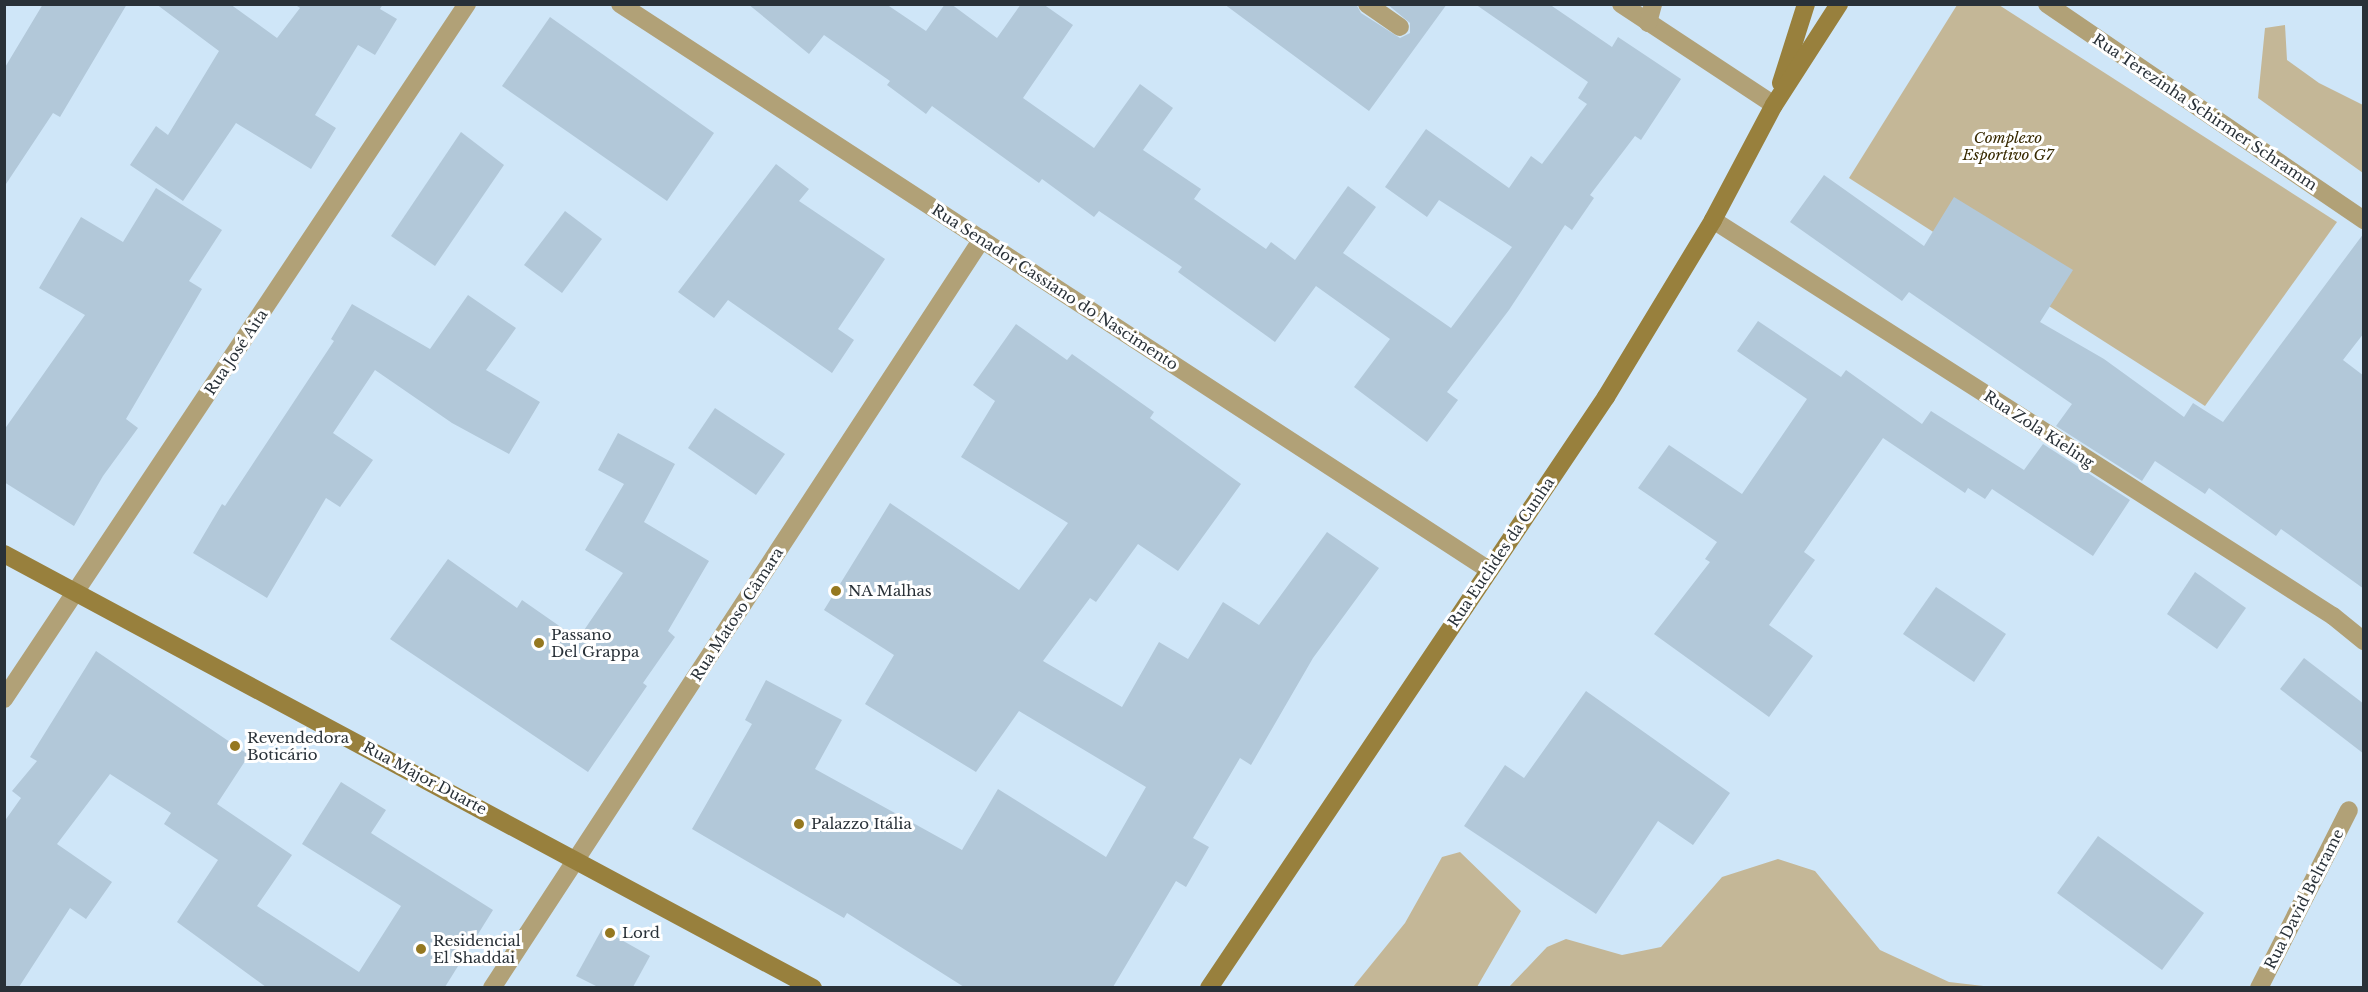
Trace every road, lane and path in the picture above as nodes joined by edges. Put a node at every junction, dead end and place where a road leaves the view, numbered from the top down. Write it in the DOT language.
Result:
graph roads {
  1 [pos="467,4"];
  2 [pos="620,4"];
  3 [pos="1367,4"];
  4 [pos="1621,4"];
  5 [pos="1653,4"];
  6 [pos="1806,4"];
  7 [pos="1839,4"];
  8 [pos="2047,4"];
  9 [pos="1647,23"];
  10 [pos="1400,27"];
  11 [pos="1774,105"];
  12 [pos="1713,220"];
  13 [pos="2364,220"];
  14 [pos="982,239"];
  15 [pos="4,554"];
  16 [pos="1490,570"];
  17 [pos="76,592"];
  18 [pos="2364,641"];
  19 [pos="4,699"];
  20 [pos="2349,810"];
  21 [pos="576,859"];
  22 [pos="492,987"];
  23 [pos="813,987"];
  24 [pos="1209,987"];
  25 [pos="2259,987"];
  1 -- 17 [label="street, Rua José Aita"];
  2 -- 14 [label="street, Rua Senador Cassiano do Nascimento"];
  3 -- 10 [label="street"];
  4 -- 9 [label="street"];
  5 -- 9 [label="street"];
  6 -- 11 [label="main road, Rua Euclides da Cunha"];
  7 -- 11 [label="main road, Rua Euclides da Cunha"];
  8 -- 13 [label="street, Rua Terezinha Schirmer Schramm"];
  9 -- 11 [label="street"];
  11 -- 12 [label="main road, Rua Euclides da Cunha"];
  12 -- 16 [label="main road, Rua Euclides da Cunha"];
  12 -- 18 [label="street, Rua Zola Kieling"];
  14 -- 16 [label="street, Rua Senador Cassiano do Nascimento"];
  14 -- 21 [label="street, Rua Matoso Câmara"];
  15 -- 17 [label="main road, Rua Major Duarte"];
  16 -- 24 [label="main road, Rua Euclides da Cunha"];
  17 -- 19 [label="street, Rua José Aita"];
  17 -- 21 [label="main road, Rua Major Duarte"];
  20 -- 25 [label="street, Rua David Beltrame"];
  21 -- 22 [label="street, Rua Matoso Câmara"];
  21 -- 23 [label="main road, Rua Major Duarte"];
}
